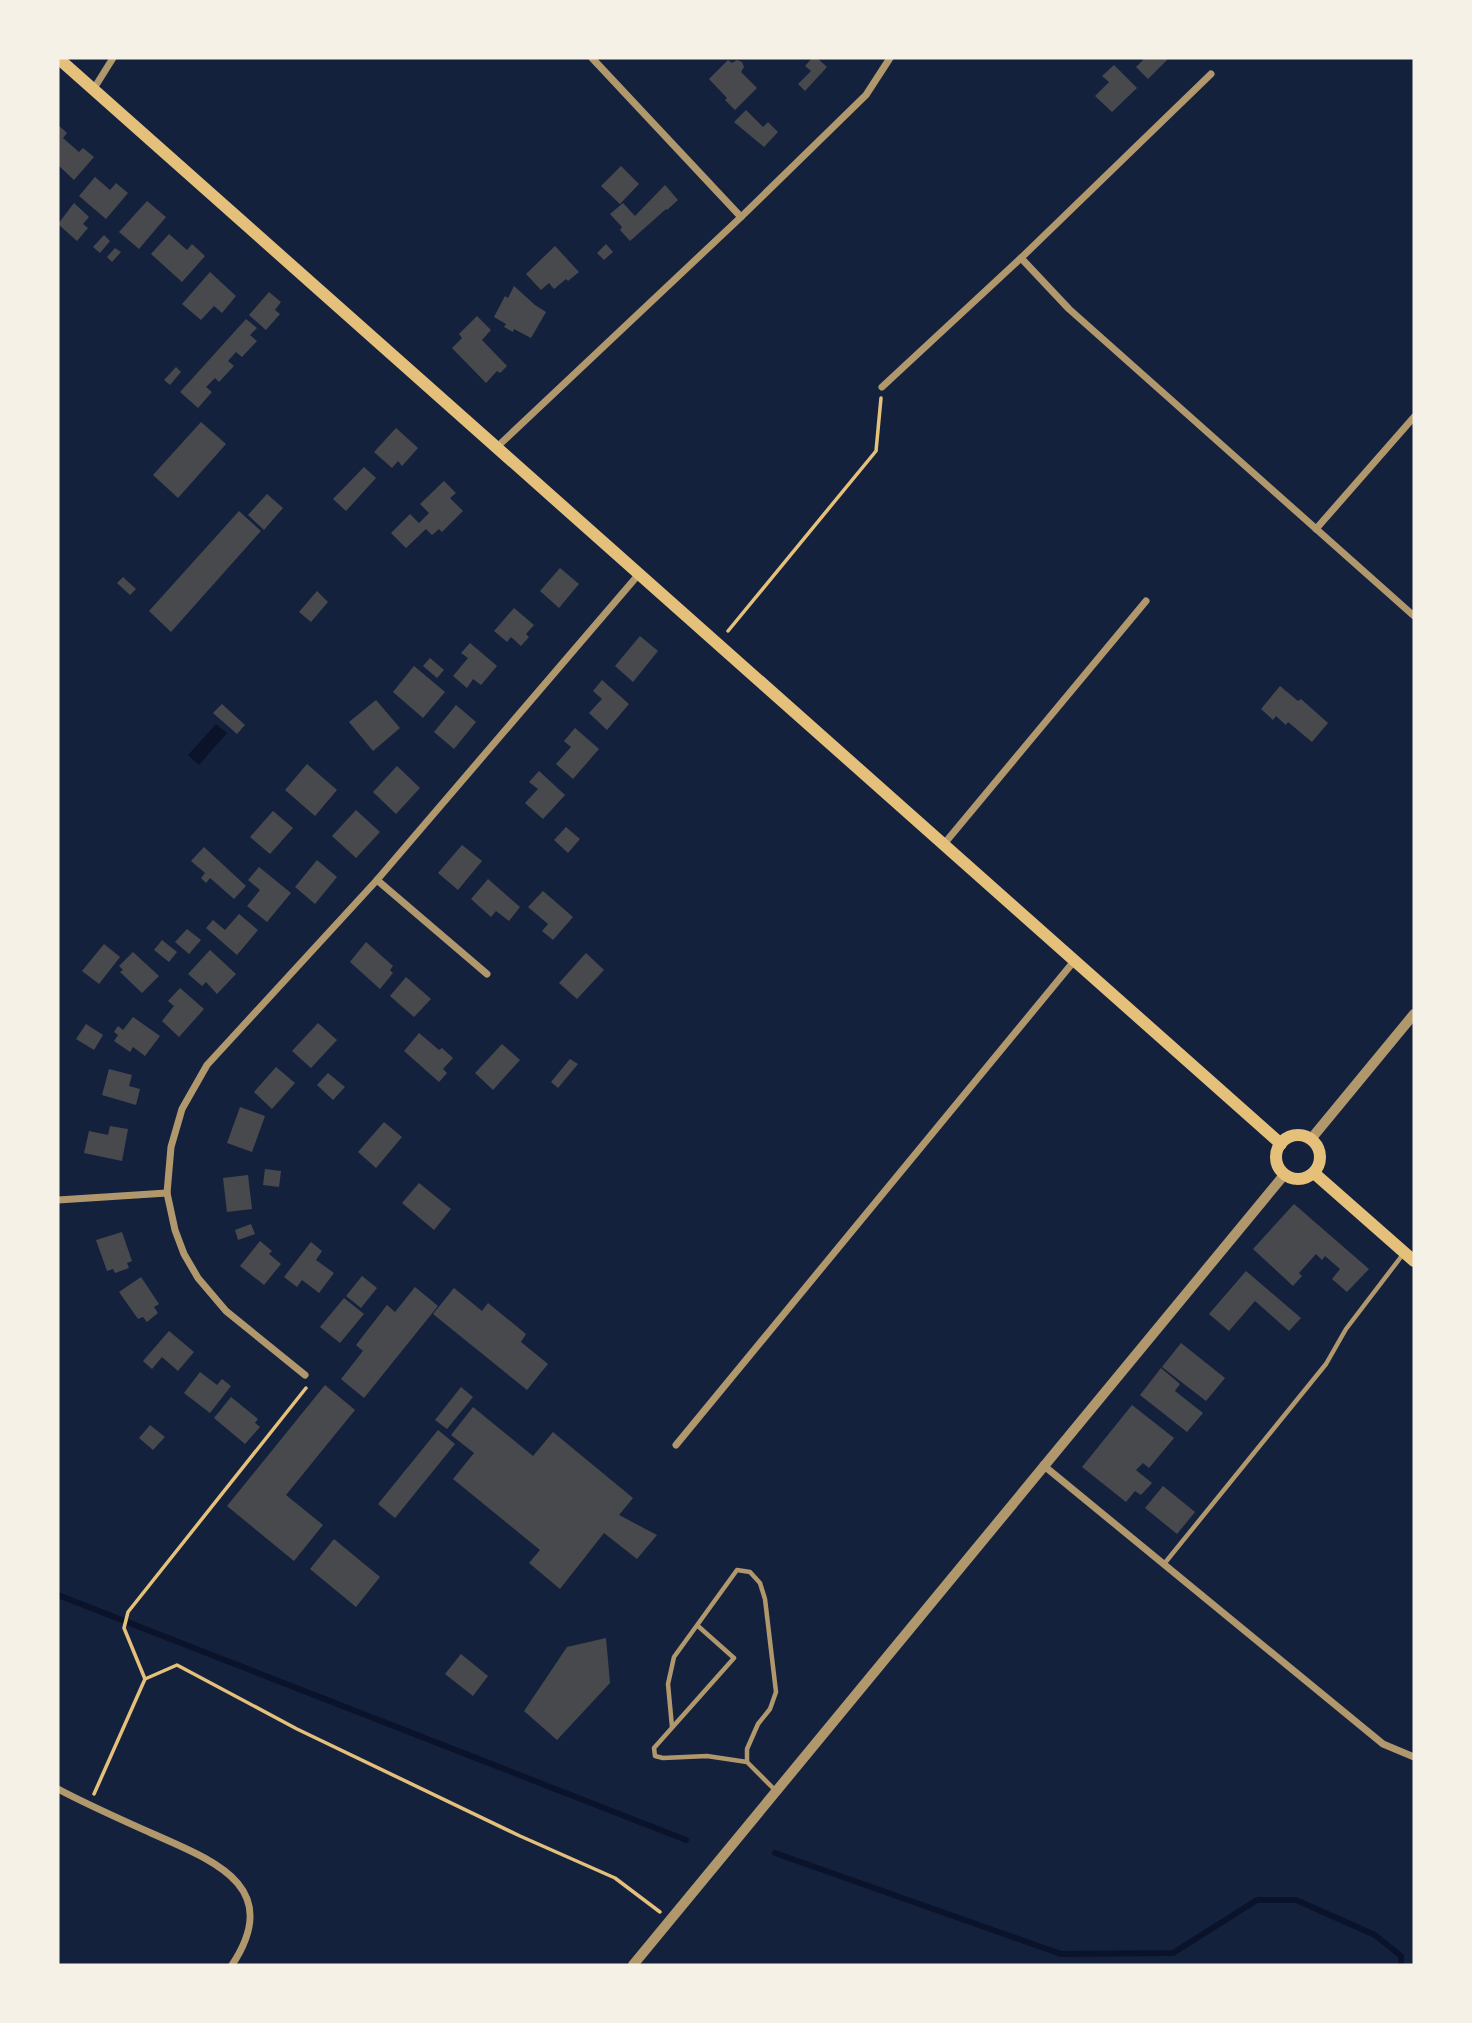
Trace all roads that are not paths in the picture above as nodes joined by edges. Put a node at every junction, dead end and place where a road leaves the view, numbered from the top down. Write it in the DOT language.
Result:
graph roads {
  1 [pos="58,58"];
  2 [pos="113,58"];
  3 [pos="592,58"];
  4 [pos="890,58"];
  5 [pos="1211,74"];
  6 [pos="93,90"];
  7 [pos="741,217"];
  8 [pos="1021,258"];
  9 [pos="881,387"];
  10 [pos="1414,417"];
  11 [pos="497,447"];
  12 [pos="1316,529"];
  13 [pos="639,574"];
  14 [pos="1146,601"];
  15 [pos="1414,616"];
  16 [pos="944,844"];
  17 [pos="377,880"];
  18 [pos="1075,960"];
  19 [pos="486,974"];
  20 [pos="1414,1014"];
  21 [pos="1311,1139"];
  22 [pos="1281,1144"];
  23 [pos="1314,1173"];
  24 [pos="1284,1175"];
  25 [pos="167,1193"];
  26 [pos="58,1200"];
  27 [pos="1409,1256"];
  28 [pos="305,1375"];
  29 [pos="676,1444"];
  30 [pos="1044,1465"];
  31 [pos="1163,1564"];
  32 [pos="698,1626"];
  33 [pos="672,1727"];
  34 [pos="1414,1757"];
  35 [pos="747,1762"];
  36 [pos="58,1789"];
  37 [pos="776,1791"];
  38 [pos="232,1965"];
  39 [pos="633,1965"];
  1 -- 6 [label="main road"];
  2 -- 6 [label="street"];
  3 -- 7 [label="street"];
  4 -- 7 [label="street"];
  5 -- 8 [label="street"];
  6 -- 11 [label="main road"];
  7 -- 11 [label="street"];
  8 -- 9 [label="street"];
  8 -- 12 [label="street"];
  10 -- 12 [label="street"];
  11 -- 13 [label="main road"];
  12 -- 15 [label="street"];
  13 -- 16 [label="main road"];
  13 -- 17 [label="street"];
  14 -- 16 [label="street"];
  16 -- 18 [label="main road"];
  17 -- 19 [label="street"];
  17 -- 25 [label="street"];
  18 -- 22 [label="main road"];
  18 -- 29 [label="street"];
  20 -- 21 [label="street"];
  21 -- 22 [label="main road"];
  21 -- 23 [label="main road"];
  22 -- 24 [label="main road"];
  23 -- 24 [label="main road"];
  23 -- 27 [label="main road"];
  24 -- 30 [label="street"];
  25 -- 26 [label="street"];
  25 -- 28 [label="street"];
  27 -- 31 [label="lane"];
  30 -- 31 [label="street"];
  30 -- 37 [label="street"];
  31 -- 34 [label="street"];
  32 -- 33 [label="lane"];
  32 -- 33 [label="lane"];
  32 -- 35 [label="lane"];
  33 -- 35 [label="lane"];
  35 -- 37 [label="lane"];
  36 -- 38 [label="street"];
  37 -- 39 [label="street"];
}
